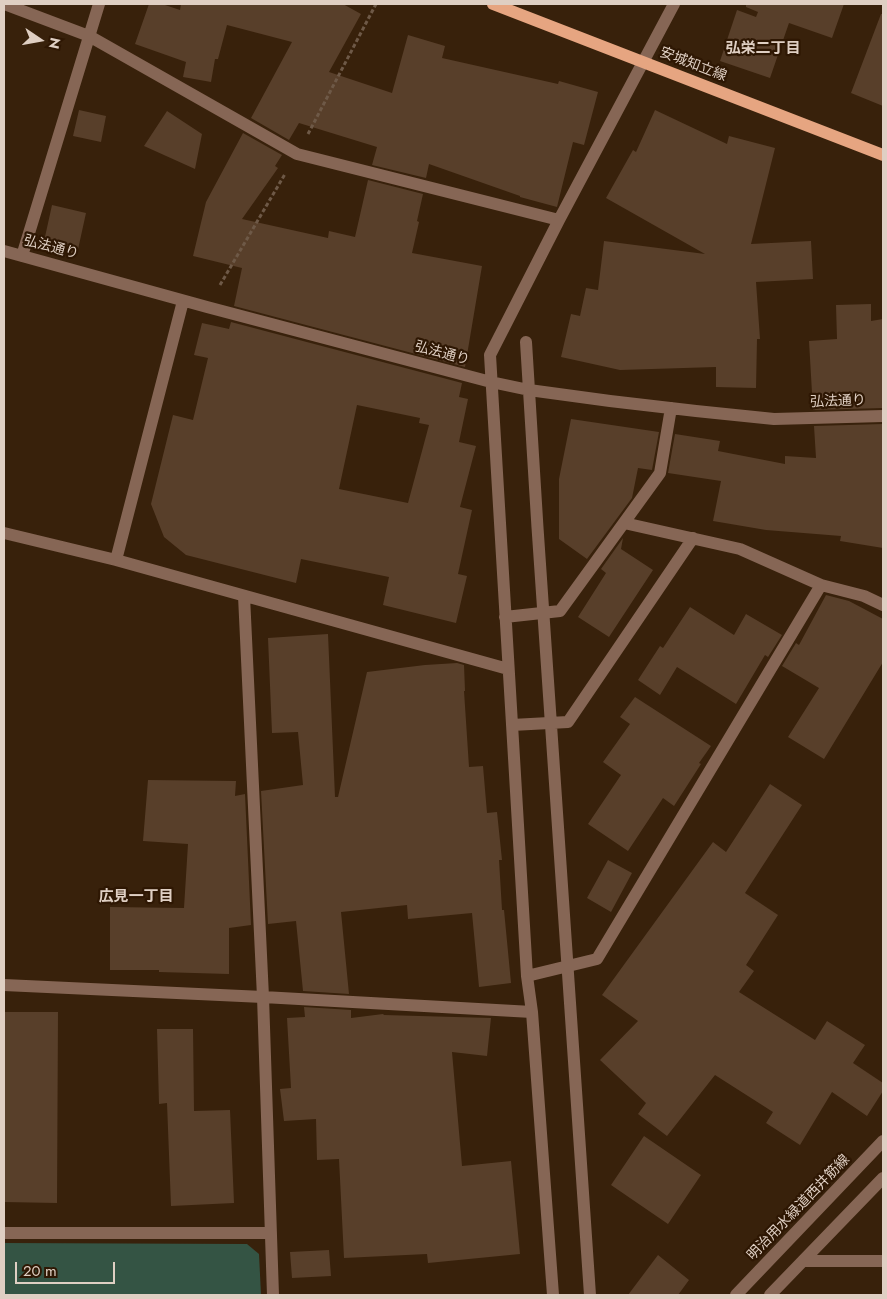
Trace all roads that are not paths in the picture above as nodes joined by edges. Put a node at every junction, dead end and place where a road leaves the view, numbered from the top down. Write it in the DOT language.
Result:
graph roads {
  1 [pos="4,4"];
  2 [pos="99,4"];
  3 [pos="493,4"];
  4 [pos="674,4"];
  5 [pos="89,36"];
  6 [pos="642,62"];
  7 [pos="883,155"];
  8 [pos="558,220"];
  9 [pos="4,251"];
  10 [pos="22,256"];
  11 [pos="183,301"];
  12 [pos="526,342"];
  13 [pos="491,382"];
  14 [pos="528,390"];
  15 [pos="671,408"];
  16 [pos="883,416"];
  17 [pos="624,523"];
  18 [pos="4,533"];
  19 [pos="693,538"];
  20 [pos="116,560"];
  21 [pos="821,585"];
  22 [pos="244,596"];
  23 [pos="883,605"];
  24 [pos="543,613"];
  25 [pos="505,617"];
  26 [pos="508,670"];
  27 [pos="550,723"];
  28 [pos="512,725"];
  29 [pos="568,966"];
  30 [pos="527,976"];
  31 [pos="4,985"];
  32 [pos="263,997"];
  33 [pos="532,1012"];
  34 [pos="883,1141"];
  35 [pos="883,1178"];
  36 [pos="4,1233"];
  37 [pos="271,1233"];
  38 [pos="803,1261"];
  39 [pos="883,1261"];
  40 [pos="273,1295"];
  41 [pos="553,1295"];
  42 [pos="590,1295"];
  43 [pos="736,1295"];
  44 [pos="770,1295"];
  1 -- 5 [label="street"];
  2 -- 5 [label="street"];
  3 -- 6 [label="main road, 安城知立線"];
  4 -- 6 [label="street"];
  5 -- 8 [label="street"];
  5 -- 10 [label="street"];
  6 -- 7 [label="main road, 安城知立線"];
  6 -- 8 [label="street"];
  8 -- 13 [label="street"];
  9 -- 10 [label="street, 弘法通り"];
  10 -- 11 [label="street, 弘法通り"];
  11 -- 13 [label="street, 弘法通り"];
  11 -- 20 [label="street"];
  12 -- 14 [label="street"];
  13 -- 14 [label="street, 弘法通り"];
  13 -- 25 [label="street"];
  14 -- 15 [label="street, 弘法通り"];
  14 -- 24 [label="street"];
  15 -- 16 [label="street, 弘法通り"];
  15 -- 17 [label="street"];
  17 -- 19 [label="street"];
  17 -- 24 [label="street"];
  18 -- 20 [label="street"];
  19 -- 21 [label="street"];
  19 -- 27 [label="street"];
  20 -- 22 [label="street"];
  21 -- 23 [label="street"];
  21 -- 29 [label="street"];
  22 -- 26 [label="street"];
  22 -- 32 [label="street"];
  24 -- 25 [label="street"];
  24 -- 27 [label="street"];
  25 -- 26 [label="street"];
  26 -- 28 [label="street"];
  27 -- 28 [label="street"];
  27 -- 29 [label="street"];
  28 -- 30 [label="street"];
  29 -- 30 [label="street"];
  29 -- 42 [label="street"];
  30 -- 33 [label="street"];
  31 -- 32 [label="street"];
  32 -- 33 [label="street"];
  32 -- 37 [label="street"];
  33 -- 41 [label="street"];
  34 -- 43 [label="street, 明治用水緑道西井筋線"];
  35 -- 38 [label="street"];
  36 -- 37 [label="street"];
  37 -- 40 [label="street"];
  38 -- 39 [label="street"];
  38 -- 44 [label="street"];
}
